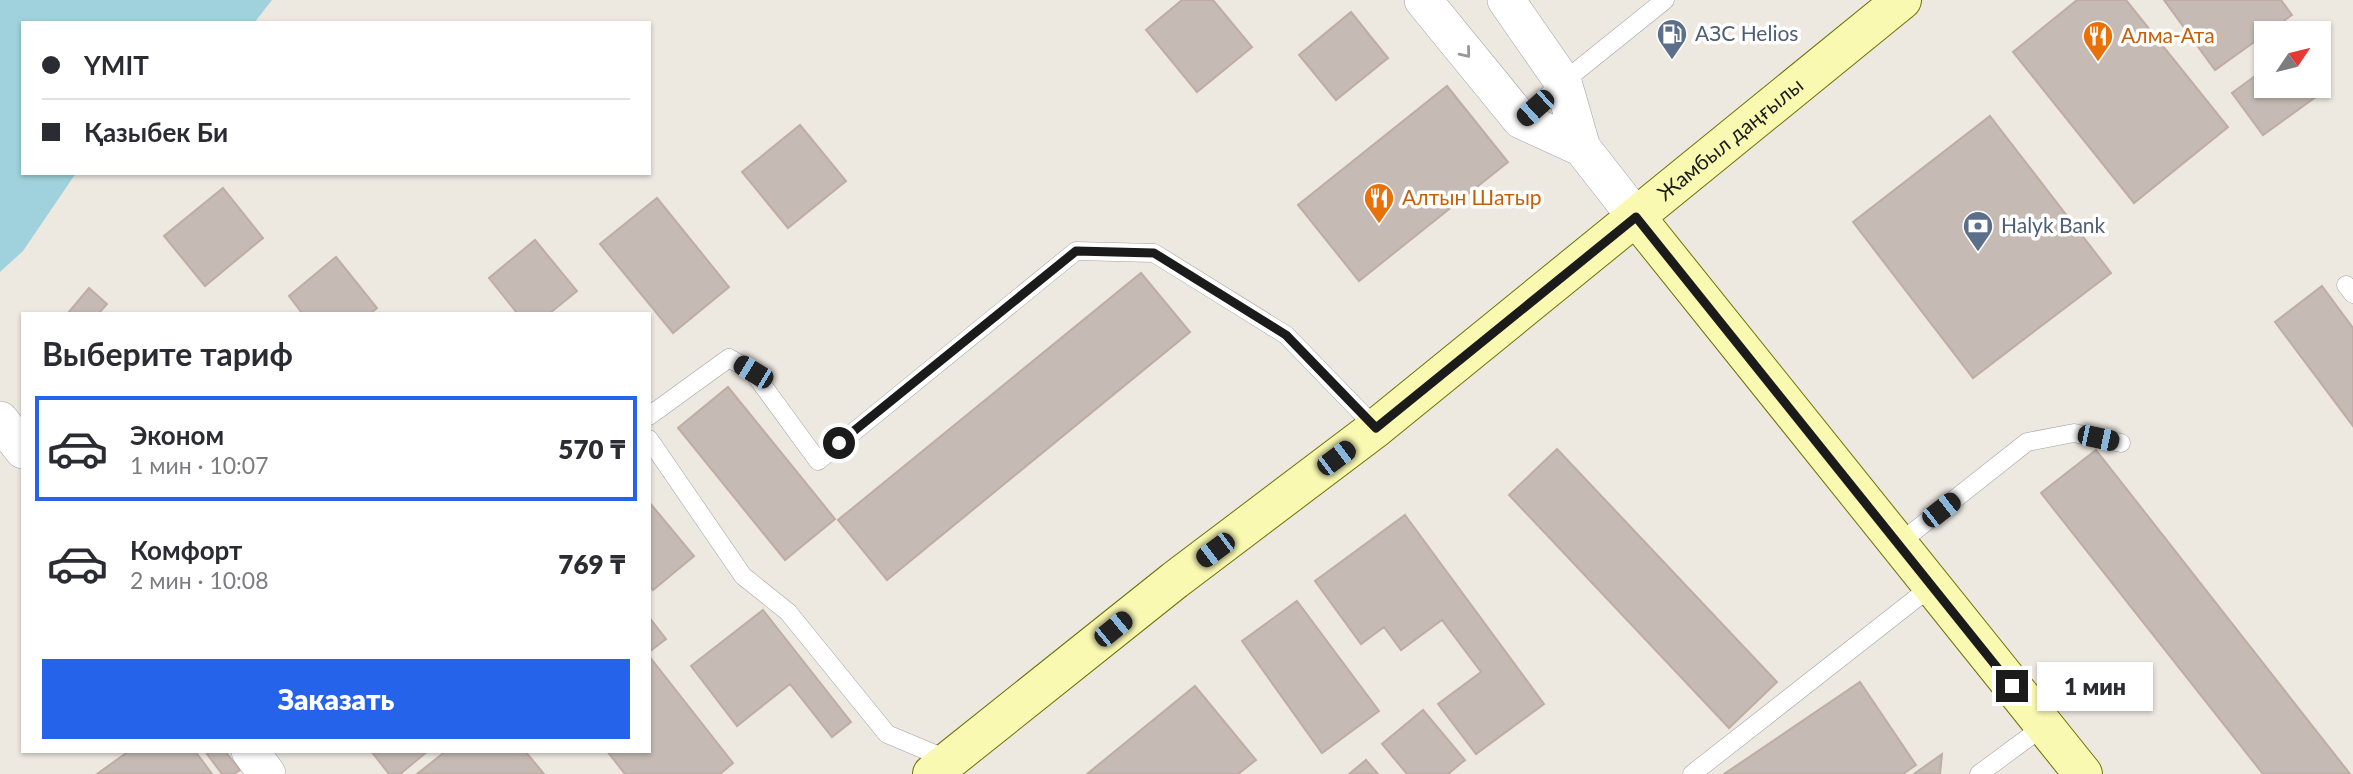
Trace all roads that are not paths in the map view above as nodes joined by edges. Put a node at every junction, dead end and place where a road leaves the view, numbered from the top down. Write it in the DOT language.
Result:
graph roads {
  1 [pos="1423,0"];
  2 [pos="1506,0"];
  3 [pos="1665,0"];
  4 [pos="1902,0"];
  5 [pos="1563,82"];
  6 [pos="1521,120"];
  7 [pos="1582,148"];
  8 [pos="1636,217"];
  9 [pos="651,415"];
  10 [pos="0,420"];
  11 [pos="1376,428"];
  12 [pos="651,442"];
  13 [pos="2121,443"];
  14 [pos="21,447"];
  15 [pos="1898,544"];
  16 [pos="1932,586"];
  17 [pos="2044,726"];
  18 [pos="251,753"];
  19 [pos="949,770"];
  20 [pos="267,774"];
  21 [pos="1692,774"];
  22 [pos="1979,774"];
  23 [pos="2083,774"];
  1 -- 6 [label="street, one-way"];
  2 -- 5 [label="street"];
  3 -- 5 [label="lane"];
  4 -- 8 [label="main road, Жамбыл даңғылы"];
  5 -- 6 [label="lane"];
  5 -- 7 [label="street"];
  6 -- 7 [label="street"];
  7 -- 8 [label="street"];
  8 -- 11 [label="main road, Жамбыл даңғылы"];
  8 -- 15 [label="main road"];
  9 -- 11 [label="lane"];
  10 -- 14 [label="street"];
  11 -- 19 [label="main road, Жамбыл даңғылы"];
  12 -- 19 [label="lane"];
  13 -- 15 [label="lane"];
  15 -- 16 [label="main road"];
  16 -- 17 [label="main road"];
  16 -- 21 [label="lane"];
  17 -- 22 [label="lane"];
  17 -- 23 [label="main road"];
  18 -- 20 [label="street"];
}
